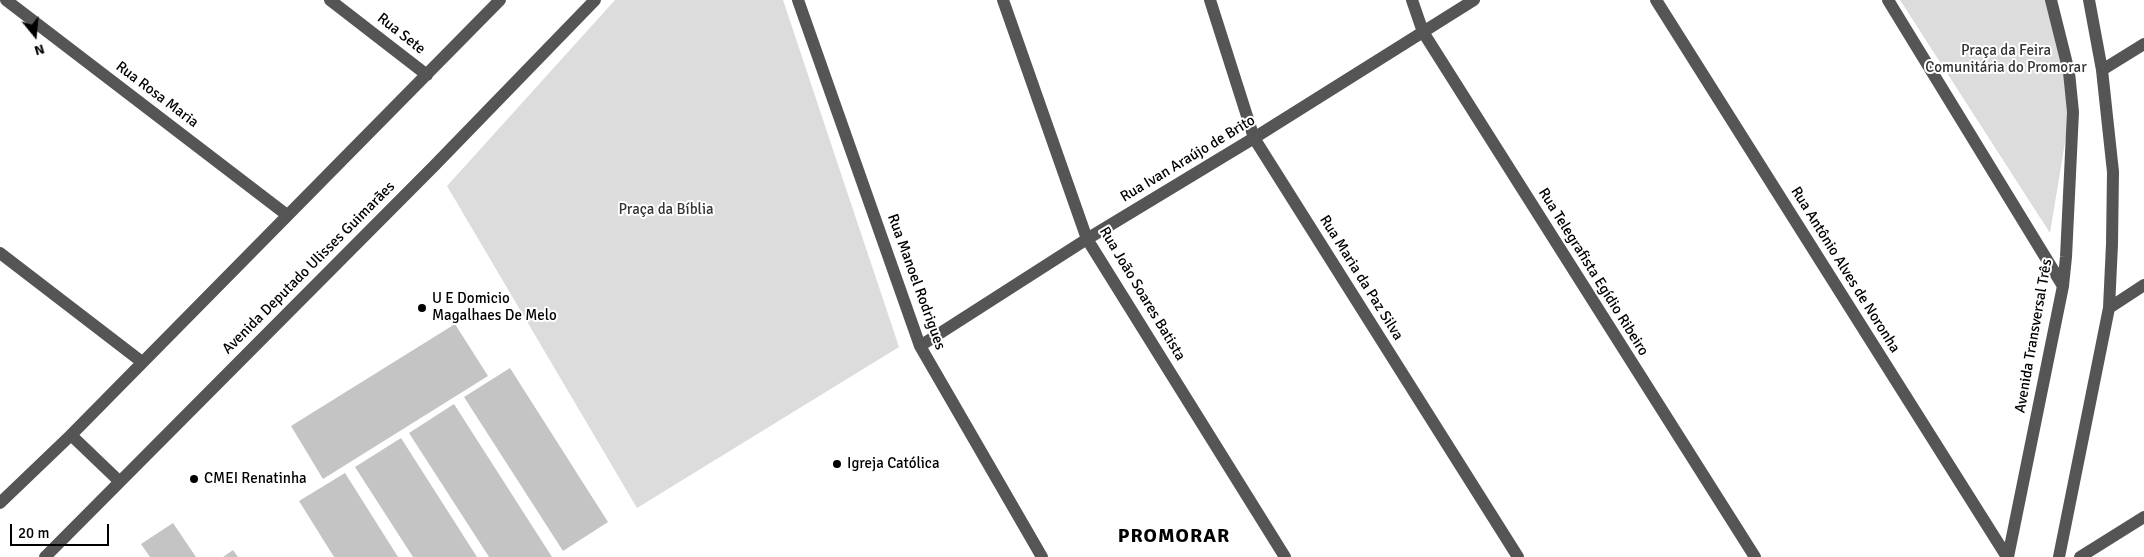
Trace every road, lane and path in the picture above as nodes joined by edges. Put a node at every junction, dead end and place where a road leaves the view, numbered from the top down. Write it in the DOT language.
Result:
graph roads {
  1 [pos="6,0"];
  2 [pos="330,0"];
  3 [pos="500,0"];
  4 [pos="595,0"];
  5 [pos="798,0"];
  6 [pos="1004,0"];
  7 [pos="1210,0"];
  8 [pos="1412,0"];
  9 [pos="1474,0"];
  10 [pos="1656,0"];
  11 [pos="1888,0"];
  12 [pos="2051,0"];
  13 [pos="2089,0"];
  14 [pos="1423,32"];
  15 [pos="2144,44"];
  16 [pos="2102,70"];
  17 [pos="427,75"];
  18 [pos="1254,138"];
  19 [pos="287,215"];
  20 [pos="1087,238"];
  21 [pos="0,252"];
  22 [pos="2144,285"];
  23 [pos="2063,286"];
  24 [pos="2109,308"];
  25 [pos="920,346"];
  26 [pos="142,362"];
  27 [pos="71,436"];
  28 [pos="119,481"];
  29 [pos="0,502"];
  30 [pos="2144,517"];
  31 [pos="45,557"];
  32 [pos="1042,557"];
  33 [pos="1285,557"];
  34 [pos="1518,557"];
  35 [pos="1755,557"];
  36 [pos="2008,557"];
  37 [pos="2059,557"];
  38 [pos="2080,557"];
  1 -- 19 [label="street, Rua Rosa Maria"];
  2 -- 17 [label="street, Rua Sete"];
  3 -- 17 [label="street"];
  4 -- 28 [label="street, Avenida Deputado Ulisses Guimarães"];
  5 -- 25 [label="street, Rua Manoel Rodrigues"];
  6 -- 20 [label="street, Rua João Soares Batista"];
  7 -- 18 [label="street, Rua Maria da Paz Silva"];
  8 -- 14 [label="street, Rua Telegrafista Egídio Ribeiro"];
  9 -- 14 [label="street, Rua Ivan Araújo de Brito"];
  10 -- 36 [label="street, Rua Antônio Alves de Noronha"];
  11 -- 23 [label="street"];
  12 -- 23 [label="street, Avenida Transversal Três"];
  13 -- 16 [label="street"];
  14 -- 18 [label="street, Rua Ivan Araújo de Brito"];
  14 -- 35 [label="street, Rua Telegrafista Egídio Ribeiro"];
  15 -- 16 [label="street"];
  16 -- 24 [label="street"];
  17 -- 19 [label="street"];
  18 -- 20 [label="street, Rua Ivan Araújo de Brito"];
  18 -- 34 [label="street, Rua Maria da Paz Silva"];
  19 -- 26 [label="street"];
  20 -- 25 [label="street, Rua Ivan Araújo de Brito"];
  20 -- 33 [label="street, Rua João Soares Batista"];
  21 -- 26 [label="street"];
  22 -- 24 [label="street"];
  23 -- 36 [label="street, Avenida Transversal Três"];
  24 -- 37 [label="street"];
  25 -- 32 [label="street, Rua Manoel Rodrigues"];
  26 -- 27 [label="street"];
  27 -- 28 [label="street"];
  27 -- 29 [label="street"];
  28 -- 31 [label="street, Avenida Deputado Ulisses Guimarães"];
  30 -- 38 [label="street"];
}
